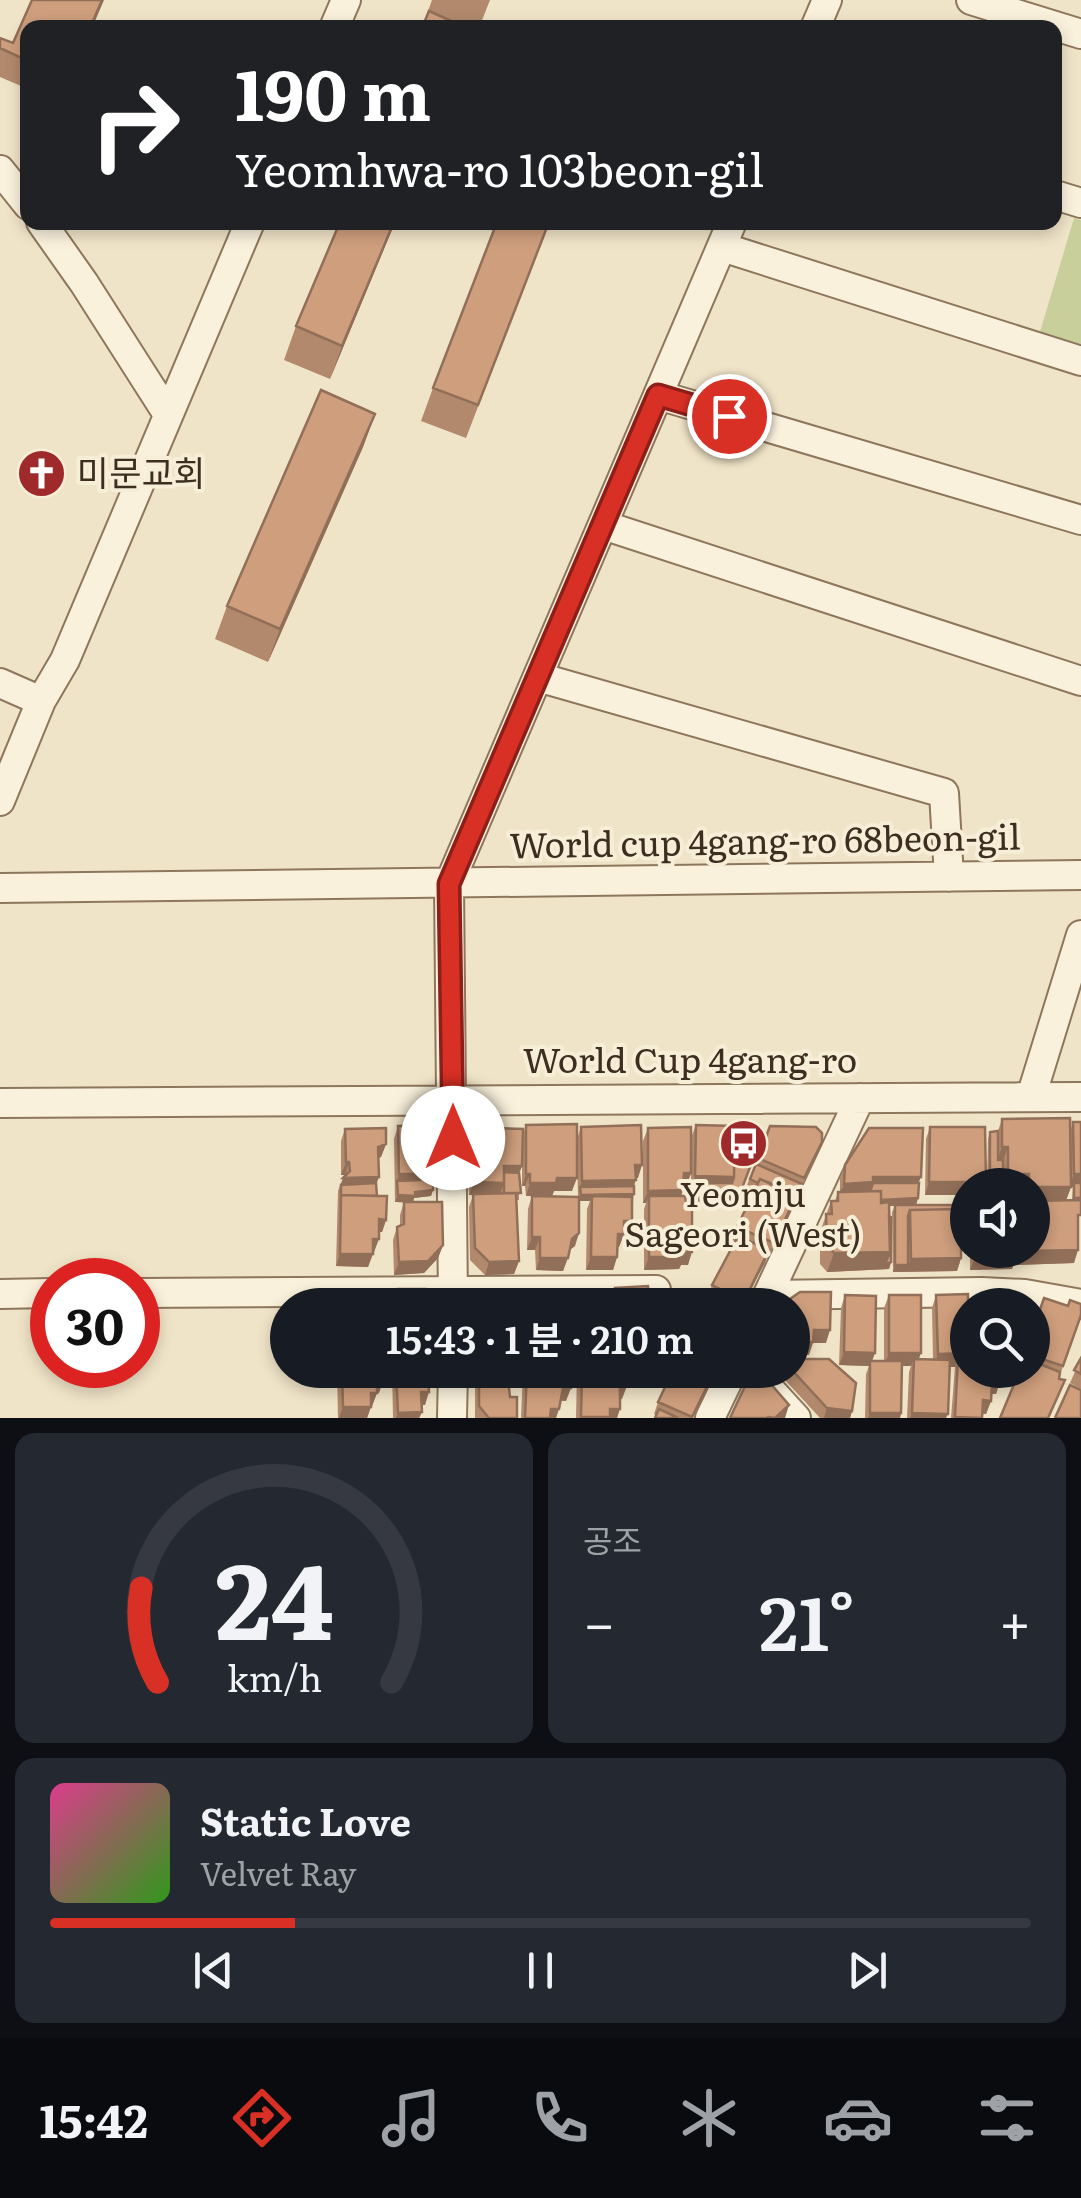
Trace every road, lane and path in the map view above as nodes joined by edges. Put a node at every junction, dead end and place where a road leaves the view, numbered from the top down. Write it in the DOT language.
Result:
graph roads {
  1 [pos="971,0"];
  2 [pos="1036,20"];
  3 [pos="0,170"];
  4 [pos="20,195"];
  5 [pos="47,230"];
  6 [pos="247,230"];
  7 [pos="727,235"];
  8 [pos="1081,361"];
  9 [pos="658,395"];
  10 [pos="167,413"];
  11 [pos="1081,520"];
  12 [pos="603,525"];
  13 [pos="538,677"];
  14 [pos="1081,682"];
  15 [pos="0,683"];
  16 [pos="41,701"];
  17 [pos="0,801"];
  18 [pos="1081,875"];
  19 [pos="949,878"];
  20 [pos="449,884"];
  21 [pos="0,888"];
  22 [pos="1081,935"];
  23 [pos="1081,1096"];
  24 [pos="1030,1097"];
  25 [pos="860,1098"];
  26 [pos="452,1100"];
  27 [pos="0,1103"];
  28 [pos="453,1288"];
  29 [pos="772,1288"];
  30 [pos="160,1292"];
  31 [pos="30,1293"];
  32 [pos="0,1294"];
  33 [pos="270,1295"];
  34 [pos="810,1298"];
  35 [pos="1081,1304"];
  36 [pos="453,1388"];
  37 [pos="724,1388"];
  38 [pos="768,1388"];
  39 [pos="452,1418"];
  40 [pos="710,1418"];
  41 [pos="796,1418"];
  1 -- 2 [label="street"];
  3 -- 4 [label="street"];
  5 -- 10 [label="street"];
  6 -- 10 [label="street"];
  7 -- 8 [label="street"];
  7 -- 9 [label="street"];
  9 -- 11 [label="street"];
  9 -- 12 [label="street"];
  10 -- 16 [label="street"];
  12 -- 13 [label="street"];
  12 -- 14 [label="street"];
  13 -- 19 [label="street"];
  13 -- 20 [label="street"];
  15 -- 16 [label="street"];
  16 -- 17 [label="street"];
  18 -- 19 [label="street, World cup 4gang-ro 68beon-gil"];
  19 -- 20 [label="street, World cup 4gang-ro 68beon-gil"];
  20 -- 21 [label="street, World cup 4gang-ro 68beon-gil"];
  20 -- 26 [label="street"];
  22 -- 24 [label="street"];
  23 -- 24 [label="street, World Cup 4gang-ro"];
  24 -- 25 [label="street, World Cup 4gang-ro"];
  25 -- 26 [label="street, World Cup 4gang-ro"];
  25 -- 29 [label="street"];
  26 -- 27 [label="street, World Cup 4gang-ro"];
  26 -- 28 [label="street"];
  30 -- 33 [label="street"];
  31 -- 32 [label="street"];
  34 -- 35 [label="street"];
  36 -- 39 [label="street"];
  37 -- 40 [label="street"];
  38 -- 41 [label="street"];
}
